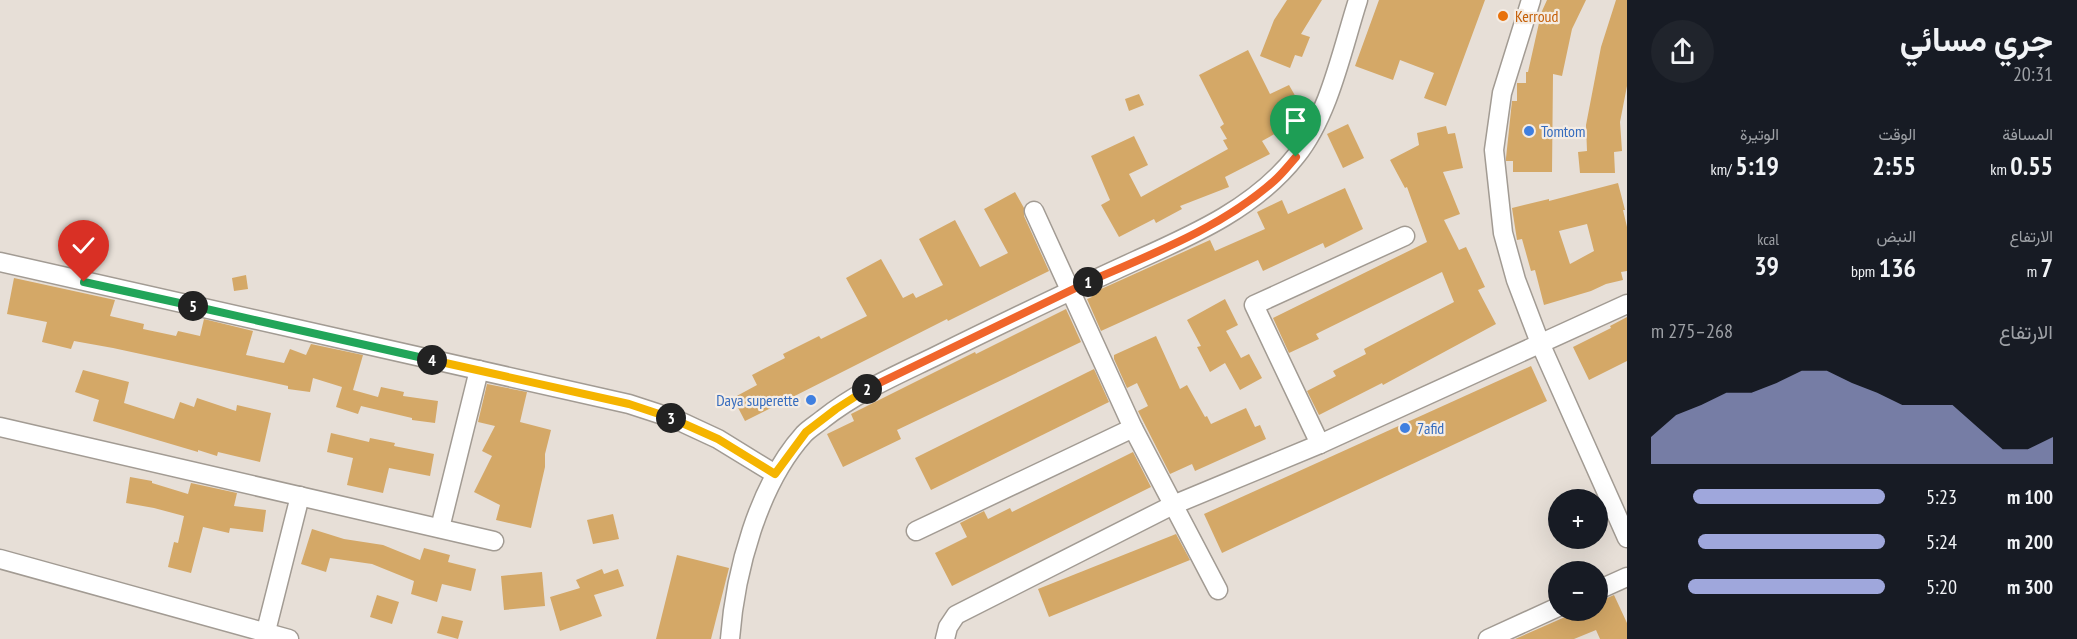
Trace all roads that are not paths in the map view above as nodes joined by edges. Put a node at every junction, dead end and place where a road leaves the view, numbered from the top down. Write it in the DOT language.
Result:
graph roads {
  1 [pos="1358,0"];
  2 [pos="1531,0"];
  3 [pos="1034,211"];
  4 [pos="1405,236"];
  5 [pos="0,262"];
  6 [pos="1070,290"];
  7 [pos="1627,304"];
  8 [pos="1539,343"];
  9 [pos="479,370"];
  10 [pos="0,427"];
  11 [pos="1133,428"];
  12 [pos="1320,444"];
  13 [pos="775,474"];
  14 [pos="300,496"];
  15 [pos="1173,505"];
  16 [pos="440,528"];
  17 [pos="916,531"];
  18 [pos="1627,538"];
  19 [pos="494,541"];
  20 [pos="0,559"];
  21 [pos="1627,577"];
  22 [pos="1608,586"];
  23 [pos="1218,590"];
  24 [pos="1548,612"];
  25 [pos="265,636"];
  26 [pos="289,639"];
  27 [pos="730,639"];
  28 [pos="945,639"];
  29 [pos="1488,639"];
  1 -- 6 [label="street"];
  2 -- 8 [label="street"];
  3 -- 6 [label="street"];
  4 -- 12 [label="street"];
  5 -- 9 [label="street"];
  6 -- 11 [label="street"];
  6 -- 13 [label="street"];
  7 -- 8 [label="street"];
  8 -- 12 [label="street"];
  8 -- 18 [label="street"];
  9 -- 13 [label="street"];
  9 -- 16 [label="street"];
  10 -- 14 [label="street"];
  11 -- 15 [label="street"];
  11 -- 17 [label="street"];
  12 -- 15 [label="street"];
  13 -- 27 [label="street"];
  14 -- 16 [label="street"];
  14 -- 25 [label="street"];
  15 -- 23 [label="street"];
  15 -- 28 [label="street"];
  16 -- 19 [label="street"];
  20 -- 25 [label="street"];
  21 -- 22 [label="street"];
  24 -- 29 [label="street"];
  25 -- 26 [label="street"];
}
